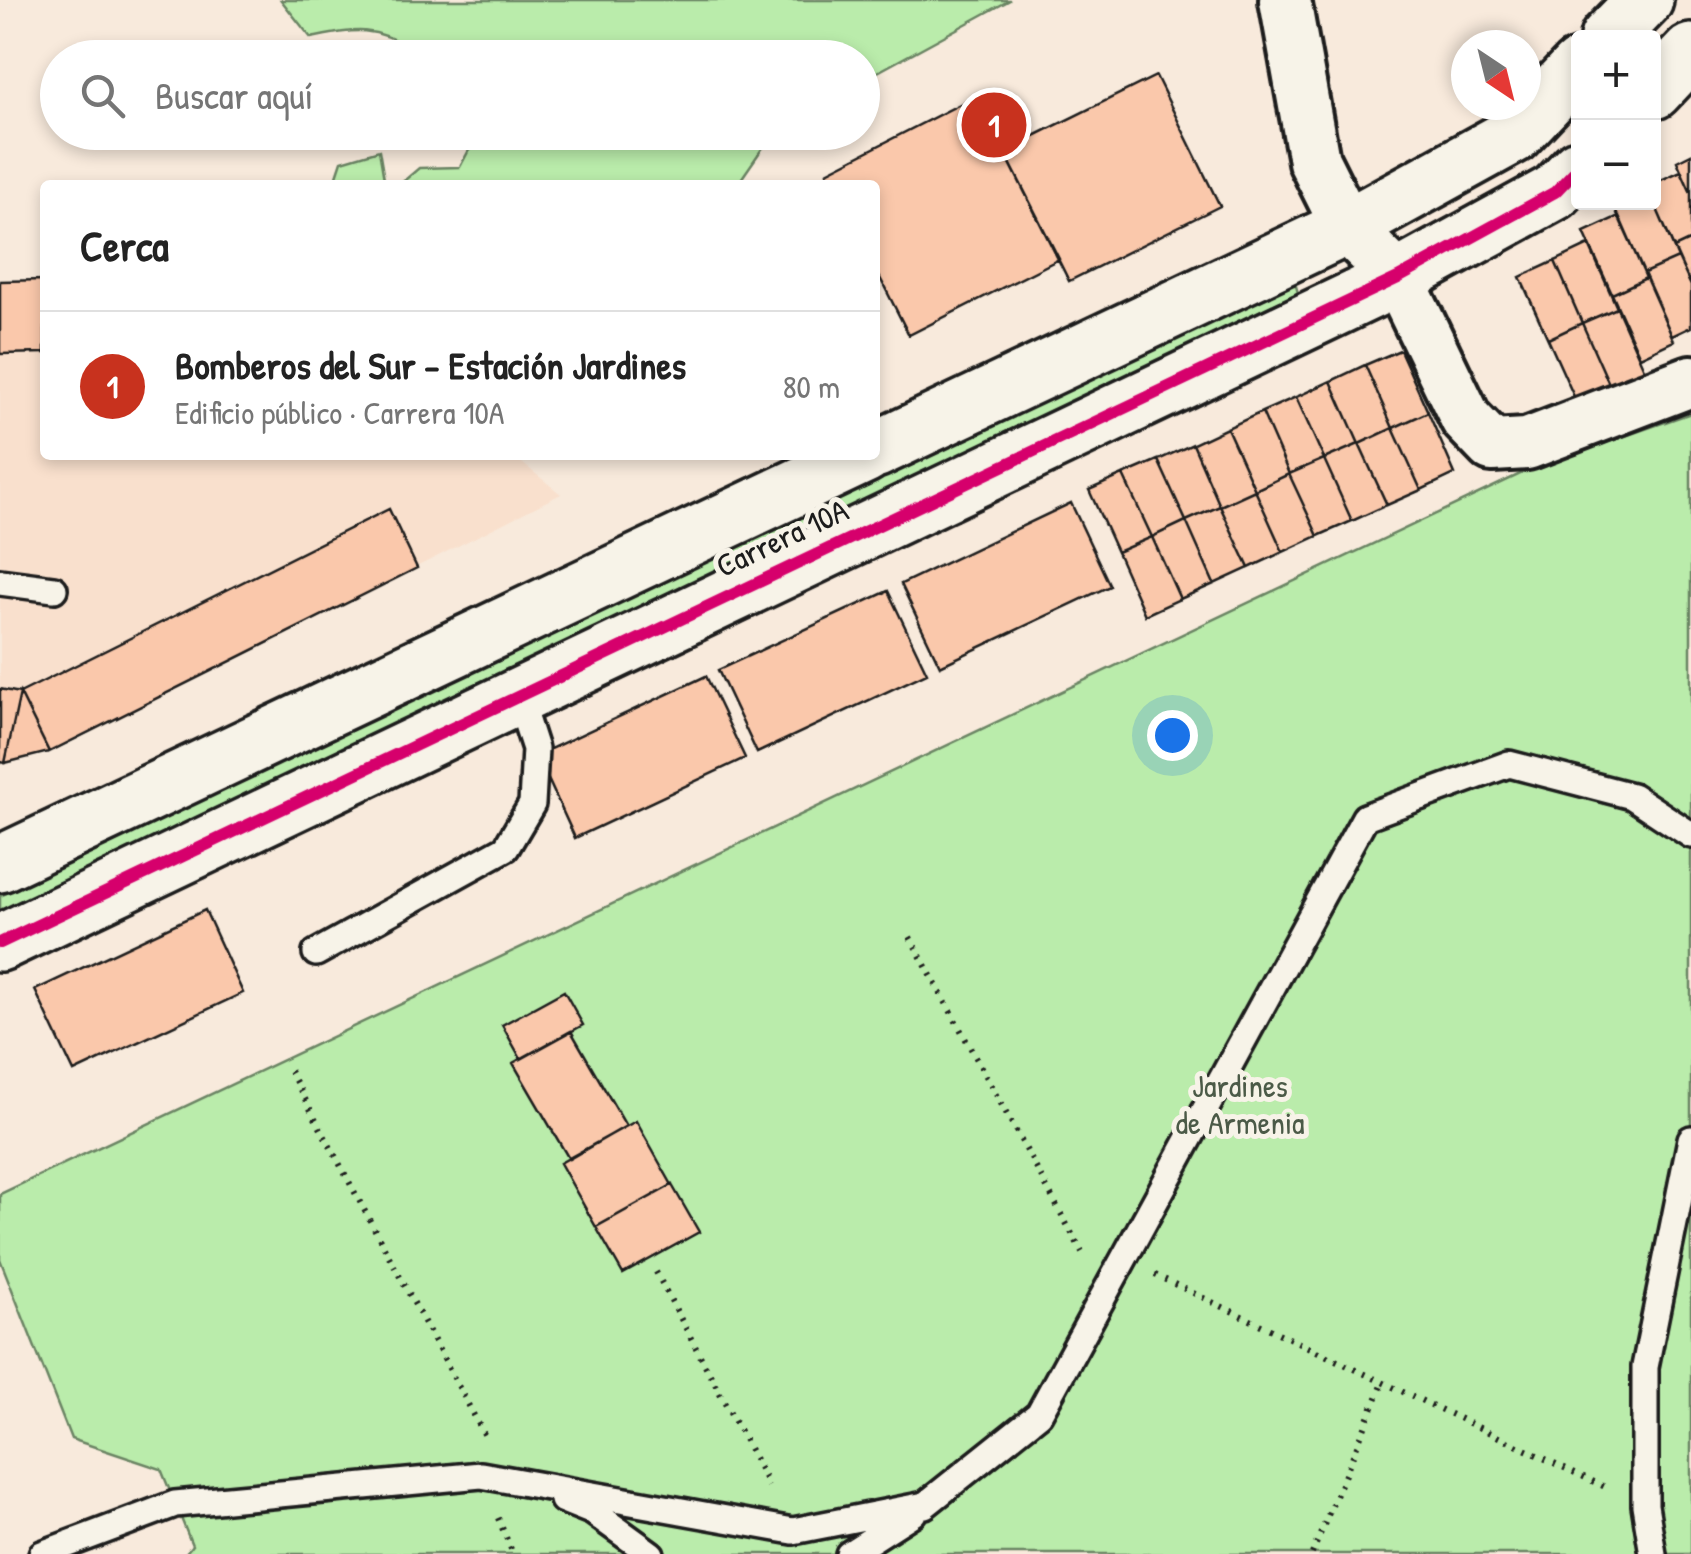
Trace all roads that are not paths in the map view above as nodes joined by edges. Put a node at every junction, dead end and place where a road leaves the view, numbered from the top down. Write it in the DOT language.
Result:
graph roads {
  1 [pos="1286,0"];
  2 [pos="1645,0"];
  3 [pos="1616,30"];
  4 [pos="1691,52"];
  5 [pos="1571,75"];
  6 [pos="1661,83"];
  7 [pos="1571,175"];
  8 [pos="1347,227"];
  9 [pos="1398,278"];
  10 [pos="1691,381"];
  11 [pos="880,448"];
  12 [pos="854,460"];
  13 [pos="0,582"];
  14 [pos="54,589"];
  15 [pos="517,693"];
  16 [pos="1691,834"];
  17 [pos="0,864"];
  18 [pos="0,942"];
  19 [pos="316,953"];
  20 [pos="1691,1139"];
  21 [pos="507,1478"];
  22 [pos="925,1505"];
  23 [pos="42,1554"];
  24 [pos="651,1554"];
  25 [pos="849,1554"];
  26 [pos="1653,1554"];
  1 -- 8 [label="street"];
  2 -- 3 [label="street"];
  4 -- 6 [label="street"];
  5 -- 8 [label="street"];
  7 -- 9 [label="street, Carrera 10A"];
  8 -- 9 [label="street"];
  8 -- 11 [label="street"];
  9 -- 10 [label="street"];
  9 -- 15 [label="street, Carrera 10A"];
  12 -- 17 [label="street"];
  13 -- 14 [label="lane"];
  15 -- 18 [label="street, Carrera 10A"];
  15 -- 19 [label="lane"];
  16 -- 22 [label="lane"];
  20 -- 26 [label="lane"];
  21 -- 22 [label="lane"];
  21 -- 23 [label="lane"];
  21 -- 24 [label="lane"];
  22 -- 25 [label="lane"];
}
